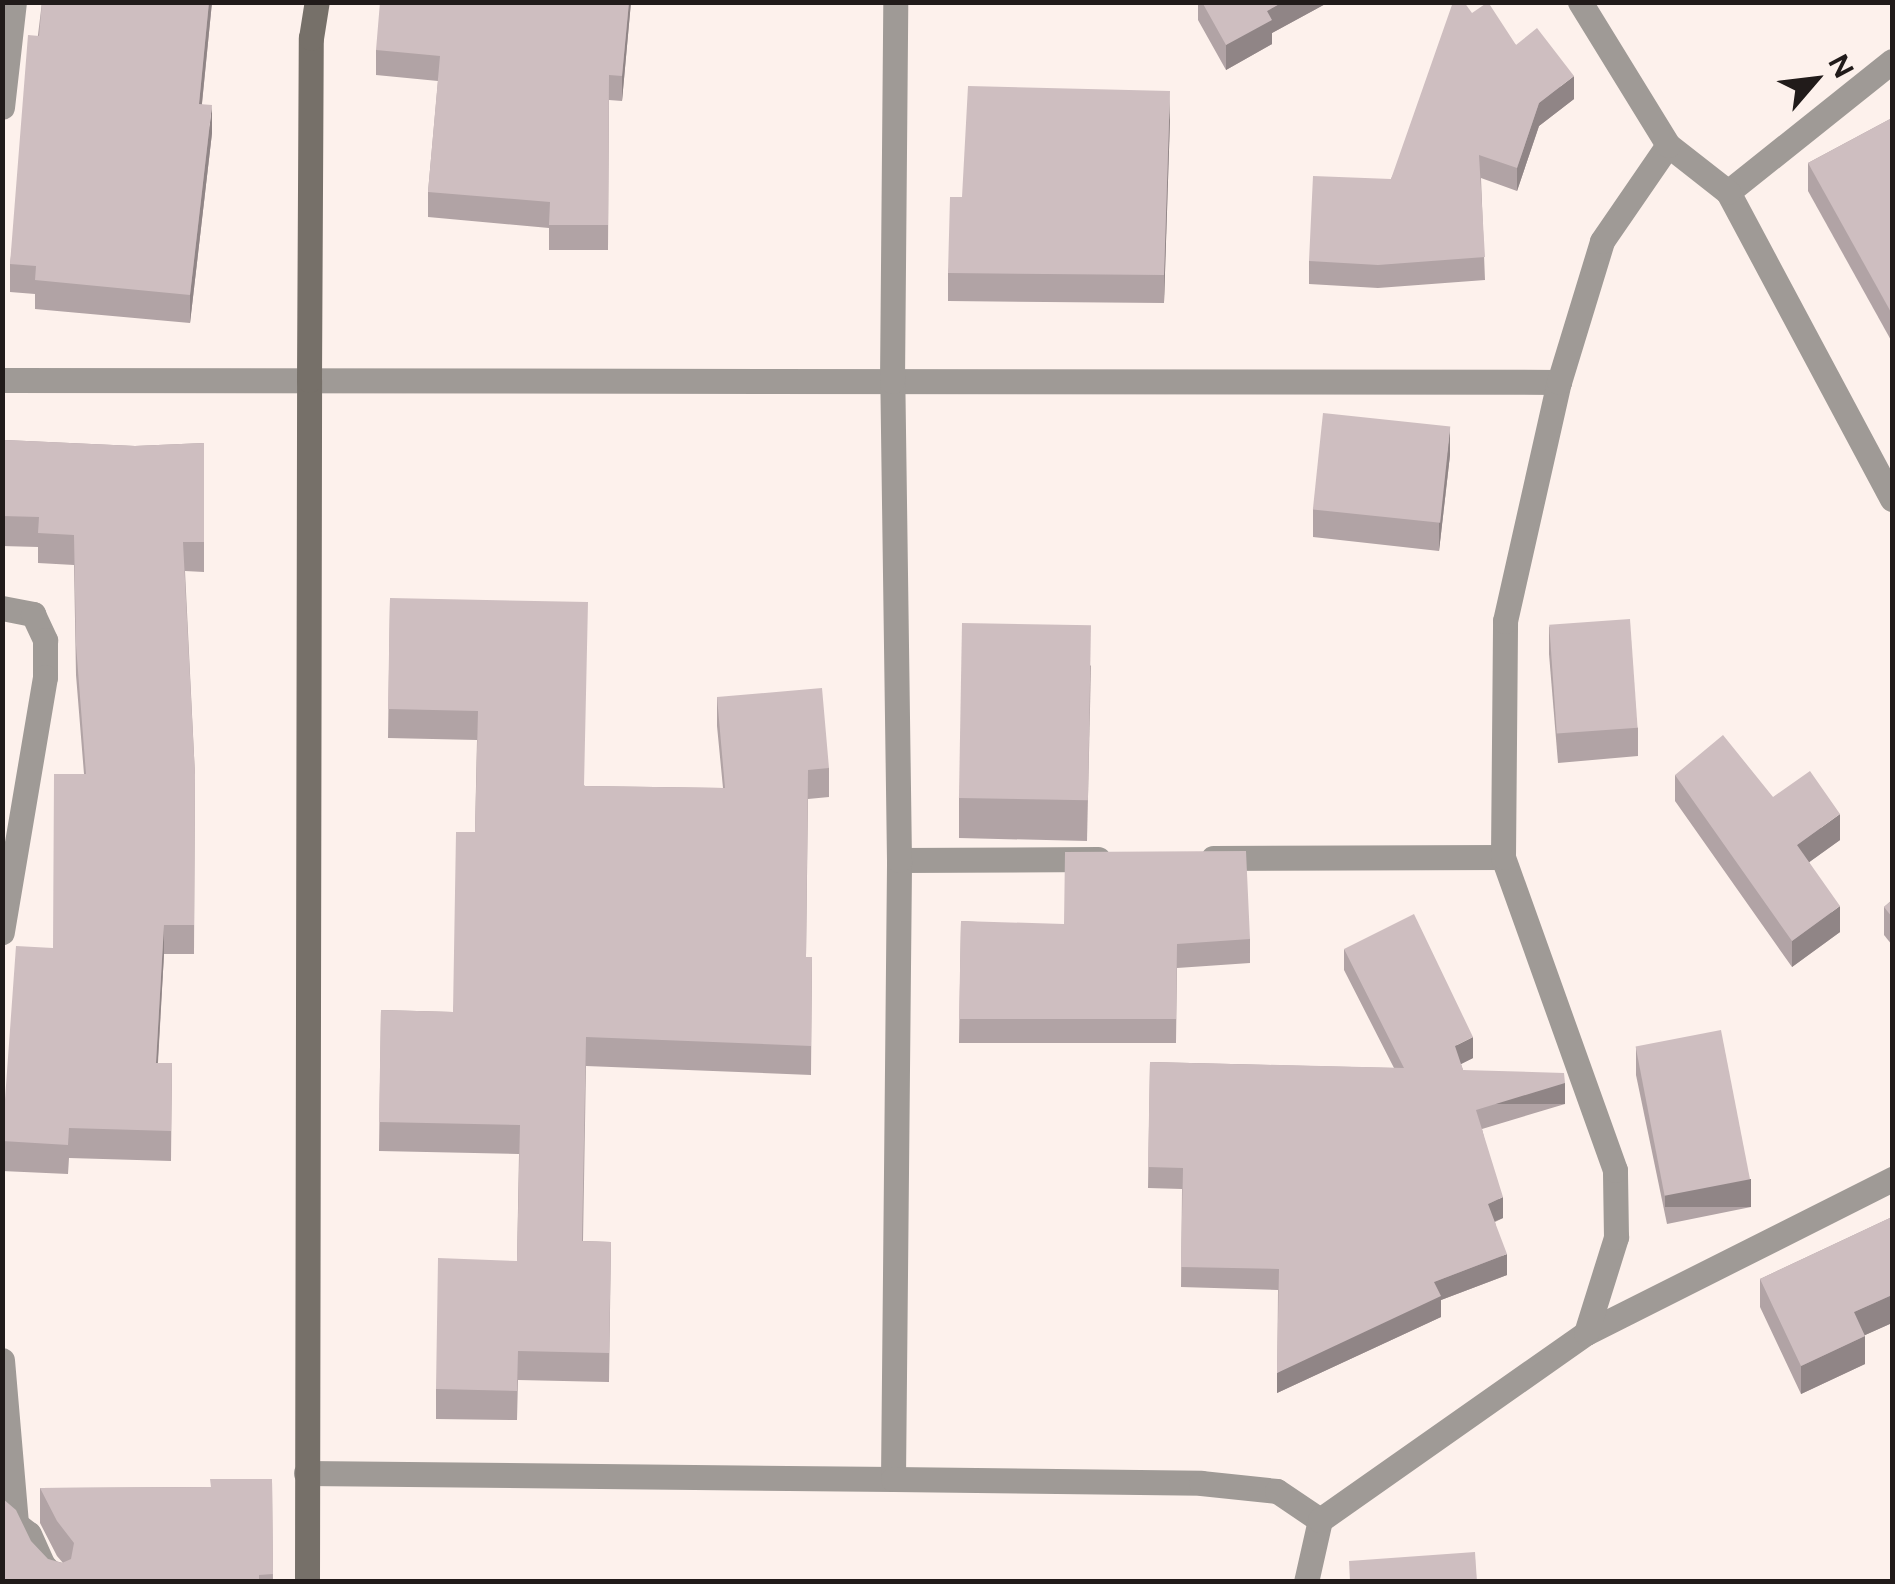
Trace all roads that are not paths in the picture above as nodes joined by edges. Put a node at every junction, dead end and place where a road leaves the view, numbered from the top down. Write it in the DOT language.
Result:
graph roads {
  1 [pos="14,2"];
  2 [pos="318,2"];
  3 [pos="895,2"];
  4 [pos="1580,2"];
  5 [pos="1892,61"];
  6 [pos="2,106"];
  7 [pos="1668,146"];
  8 [pos="1728,192"];
  9 [pos="2,380"];
  10 [pos="308,380"];
  11 [pos="892,381"];
  12 [pos="1559,382"];
  13 [pos="1892,499"];
  14 [pos="2,608"];
  15 [pos="1191,858"];
  16 [pos="1503,858"];
  17 [pos="1133,859"];
  18 [pos="899,860"];
  19 [pos="2,932"];
  20 [pos="1892,1179"];
  21 [pos="1586,1333"];
  22 [pos="2,1360"];
  23 [pos="306,1473"];
  24 [pos="893,1479"];
  25 [pos="1320,1520"];
  26 [pos="59,1582"];
  27 [pos="307,1582"];
  28 [pos="1306,1582"];
  1 -- 6 [label="street"];
  2 -- 10 [label="street"];
  3 -- 11 [label="street"];
  4 -- 7 [label="street"];
  5 -- 8 [label="street"];
  7 -- 8 [label="street"];
  7 -- 12 [label="street"];
  8 -- 13 [label="street"];
  9 -- 10 [label="street"];
  10 -- 11 [label="street"];
  10 -- 23 [label="street"];
  11 -- 12 [label="street"];
  11 -- 18 [label="street"];
  12 -- 16 [label="street"];
  14 -- 19 [label="street"];
  15 -- 16 [label="street"];
  16 -- 21 [label="street"];
  17 -- 18 [label="street"];
  18 -- 24 [label="street"];
  20 -- 21 [label="street"];
  21 -- 25 [label="street"];
  22 -- 26 [label="street"];
  23 -- 24 [label="street"];
  23 -- 27 [label="street"];
  24 -- 25 [label="street"];
  25 -- 28 [label="street"];
}
